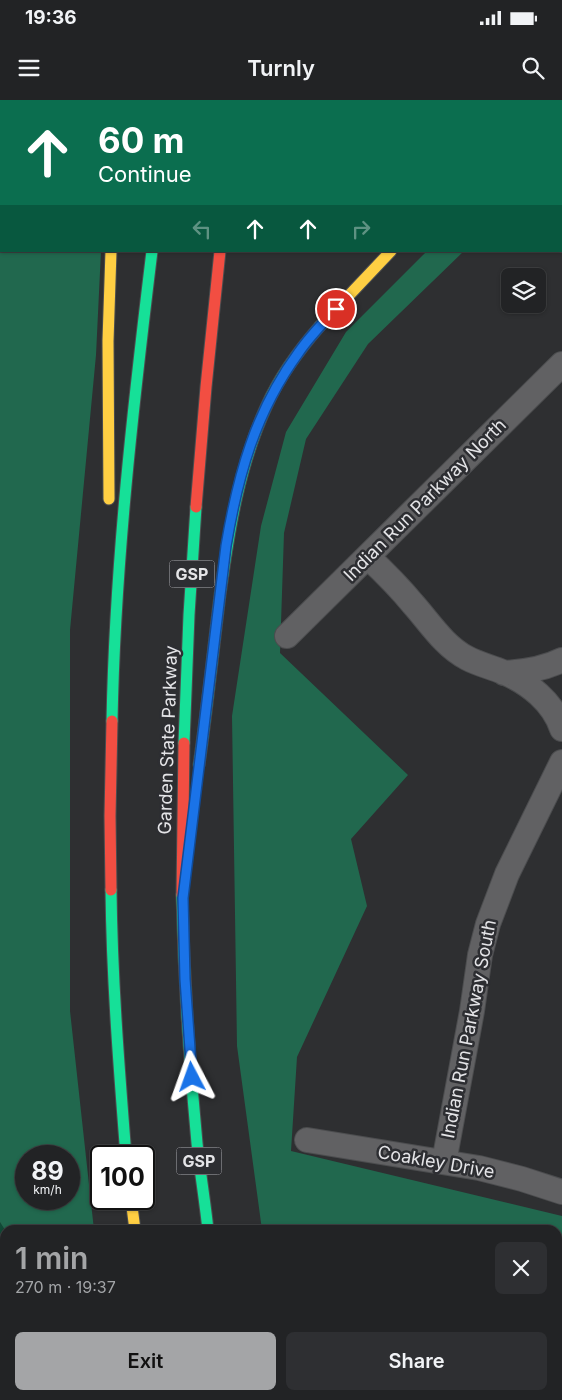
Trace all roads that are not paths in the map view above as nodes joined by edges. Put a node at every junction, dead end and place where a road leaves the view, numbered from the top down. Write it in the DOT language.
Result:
graph roads {
  1 [pos="112,252"];
  2 [pos="152,252"];
  3 [pos="220,252"];
  4 [pos="390,252"];
  5 [pos="562,364"];
  6 [pos="109,508"];
  7 [pos="109,557"];
  8 [pos="368,557"];
  9 [pos="287,636"];
  10 [pos="562,660"];
  11 [pos="504,673"];
  12 [pos="562,729"];
  13 [pos="562,762"];
  14 [pos="110,763"];
  15 [pos="198,773"];
  16 [pos="195,802"];
  17 [pos="183,898"];
  18 [pos="307,1140"];
  19 [pos="125,1145"];
  20 [pos="444,1162"];
  21 [pos="562,1192"];
  22 [pos="132,1210"];
  23 [pos="134,1225"];
  24 [pos="207,1225"];
  1 -- 6 [label="highway"];
  2 -- 14 [label="highway"];
  3 -- 17 [label="highway, Garden State Parkway / GSP"];
  4 -- 15 [label="highway"];
  5 -- 8 [label="street, Indian Run Parkway North"];
  7 -- 14 [label="highway"];
  8 -- 9 [label="street, Indian Run Parkway North"];
  8 -- 11 [label="street"];
  10 -- 11 [label="street"];
  11 -- 12 [label="street"];
  13 -- 20 [label="street, Indian Run Parkway South"];
  14 -- 19 [label="highway"];
  16 -- 17 [label="highway"];
  17 -- 24 [label="highway, Garden State Parkway / GSP"];
  18 -- 20 [label="street, Coakley Drive"];
  20 -- 21 [label="street, Coakley Drive"];
  22 -- 23 [label="highway"];
}
